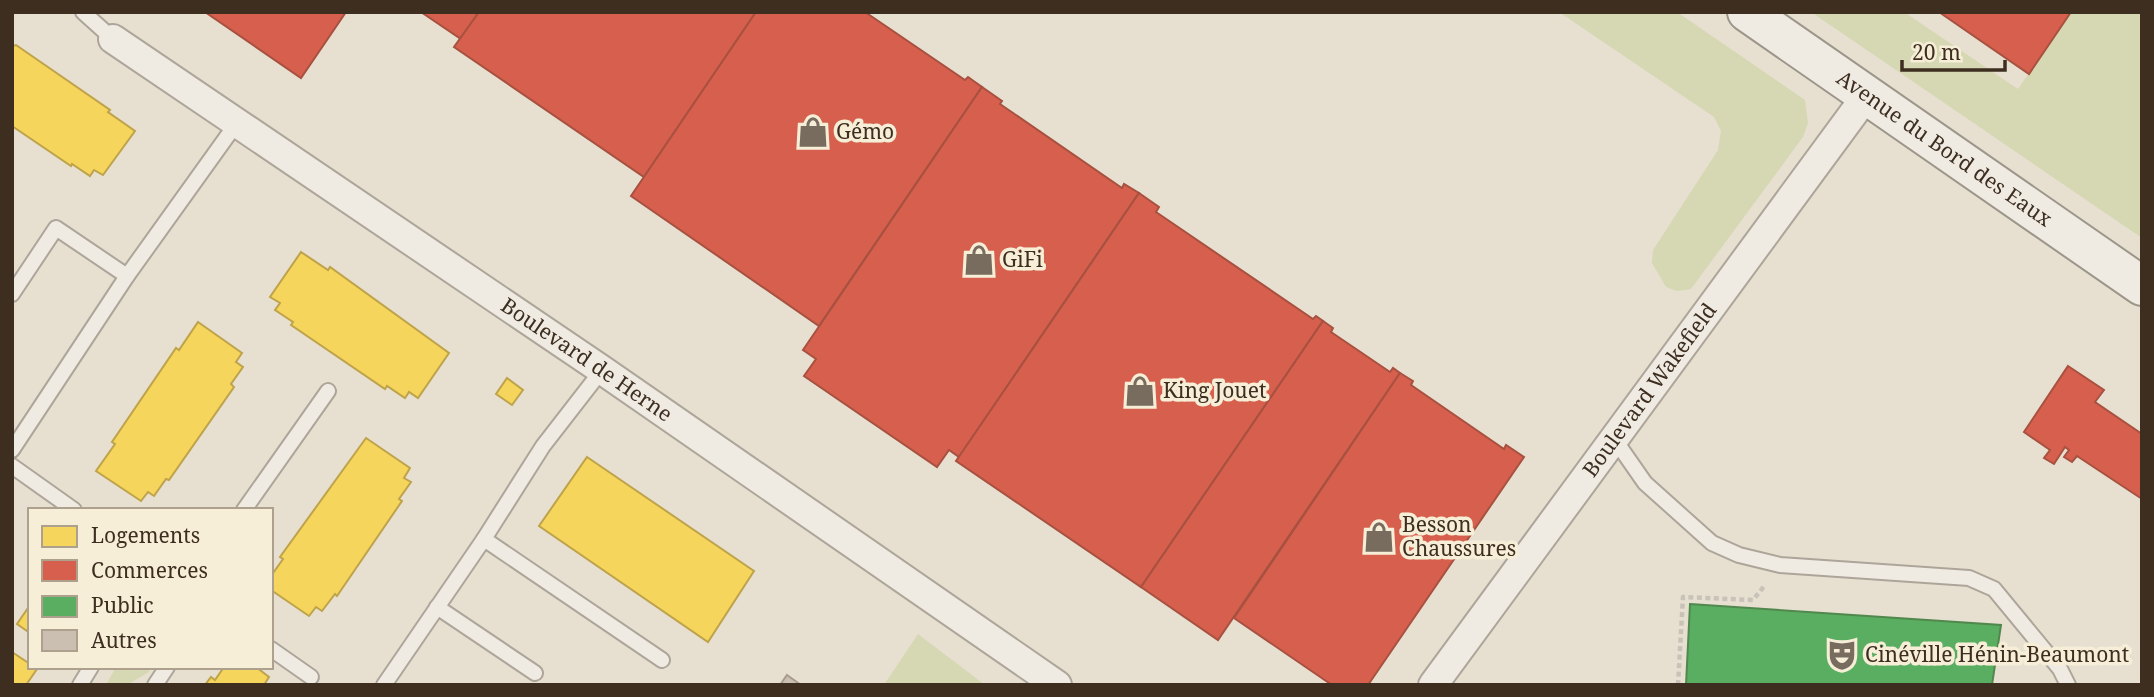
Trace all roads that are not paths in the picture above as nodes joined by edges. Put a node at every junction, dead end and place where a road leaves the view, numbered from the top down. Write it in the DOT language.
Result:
graph roads {
  1 [pos="83,12"];
  2 [pos="1747,12"];
  3 [pos="113,39"];
  4 [pos="1867,96"];
  5 [pos="236,124"];
  6 [pos="127,275"];
  7 [pos="2142,286"];
  8 [pos="12,294"];
  9 [pos="603,370"];
  10 [pos="328,391"];
  11 [pos="1615,440"];
  12 [pos="12,450"];
  13 [pos="12,466"];
  14 [pos="71,508"];
  15 [pos="245,508"];
  16 [pos="484,539"];
  17 [pos="438,607"];
  18 [pos="273,650"];
  19 [pos="662,660"];
  20 [pos="90,669"];
  21 [pos="166,669"];
  22 [pos="535,673"];
  23 [pos="311,677"];
  24 [pos="390,683"];
  25 [pos="80,685"];
  26 [pos="155,685"];
  27 [pos="1057,685"];
  28 [pos="1433,685"];
  29 [pos="2068,685"];
  1 -- 3 [label="lane"];
  2 -- 4 [label="street, Avenue du Bord des Eaux"];
  3 -- 5 [label="street, Boulevard de Herne"];
  4 -- 7 [label="street, Avenue du Bord des Eaux"];
  4 -- 11 [label="street, Boulevard Wakefield"];
  5 -- 6 [label="lane"];
  5 -- 9 [label="street, Boulevard de Herne"];
  6 -- 8 [label="lane"];
  6 -- 12 [label="lane"];
  9 -- 16 [label="lane"];
  9 -- 27 [label="street, Boulevard de Herne"];
  10 -- 15 [label="lane"];
  11 -- 28 [label="street, Boulevard Wakefield"];
  11 -- 29 [label="lane"];
  13 -- 14 [label="lane"];
  16 -- 17 [label="lane"];
  16 -- 19 [label="lane"];
  17 -- 22 [label="lane"];
  17 -- 24 [label="lane"];
  18 -- 23 [label="lane"];
  20 -- 25 [label="lane"];
  21 -- 26 [label="lane"];
}
